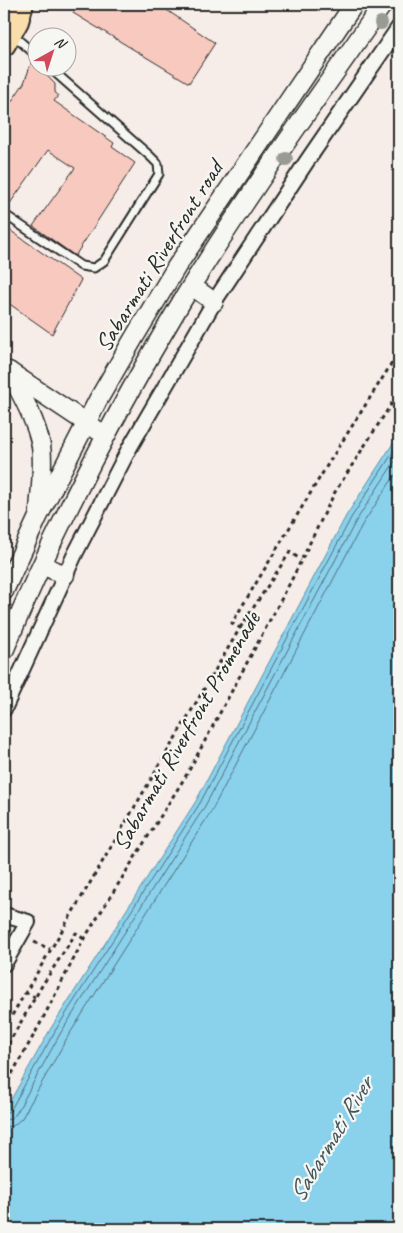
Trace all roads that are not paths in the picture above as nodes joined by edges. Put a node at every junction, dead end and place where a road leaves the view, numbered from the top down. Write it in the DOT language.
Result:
graph roads {
  1 [pos="22,4"];
  2 [pos="354,4"];
  3 [pos="383,4"];
  4 [pos="399,27"];
  5 [pos="7,38"];
  6 [pos="28,51"];
  7 [pos="61,78"];
  8 [pos="4,214"];
  9 [pos="192,286"];
  10 [pos="214,302"];
  11 [pos="6,369"];
  12 [pos="87,424"];
  13 [pos="106,436"];
  14 [pos="38,517"];
  15 [pos="42,565"];
  16 [pos="65,575"];
  17 [pos="4,591"];
  18 [pos="4,651"];
  19 [pos="4,709"];
  20 [pos="4,915"];
  21 [pos="4,964"];
  1 -- 5 [label="main road"];
  2 -- 12 [label="street, Sabarmati Riverfront road"];
  3 -- 9 [label="street, Sabarmati Riverfront road"];
  4 -- 10 [label="street"];
  5 -- 6 [label="lane"];
  7 -- 8 [label="lane"];
  9 -- 10 [label="street"];
  9 -- 13 [label="street, Sabarmati Riverfront road"];
  10 -- 16 [label="street"];
  11 -- 12 [label="street"];
  11 -- 14 [label="street"];
  12 -- 13 [label="street"];
  12 -- 14 [label="street, Sabarmati Riverfront road"];
  13 -- 15 [label="street"];
  14 -- 17 [label="street, Sabarmati Riverfront road"];
  15 -- 16 [label="street"];
  15 -- 18 [label="street"];
  16 -- 19 [label="street"];
  20 -- 21 [label="street"];
}
